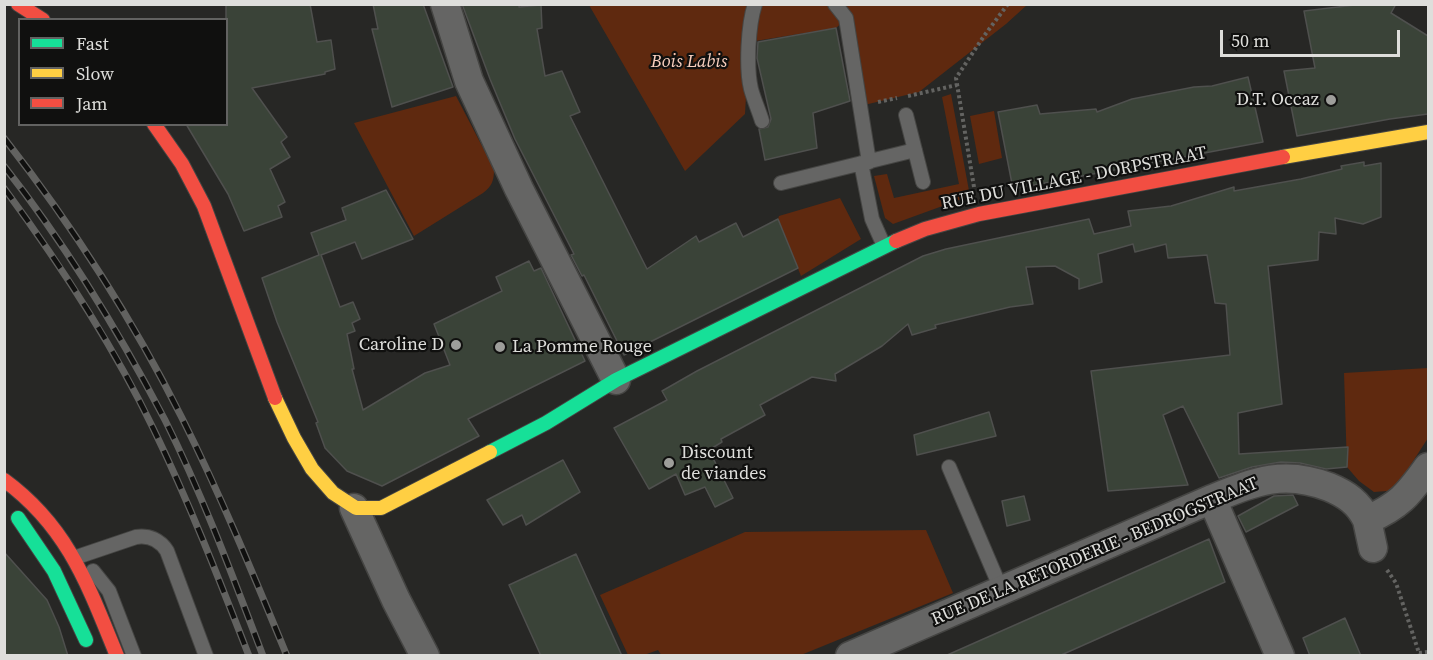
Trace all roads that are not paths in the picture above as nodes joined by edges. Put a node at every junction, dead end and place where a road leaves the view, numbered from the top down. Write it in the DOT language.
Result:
graph roads {
  1 [pos="18,4"];
  2 [pos="445,4"];
  3 [pos="755,4"];
  4 [pos="835,4"];
  5 [pos="40,18"];
  6 [pos="906,115"];
  7 [pos="762,121"];
  8 [pos="155,126"];
  9 [pos="1428,132"];
  10 [pos="915,150"];
  11 [pos="865,162"];
  12 [pos="922,182"];
  13 [pos="781,183"];
  14 [pos="884,246"];
  15 [pos="616,380"];
  16 [pos="949,466"];
  17 [pos="1428,467"];
  18 [pos="4,480"];
  19 [pos="1212,499"];
  20 [pos="7,504"];
  21 [pos="354,508"];
  22 [pos="1366,520"];
  23 [pos="1373,548"];
  24 [pos="74,558"];
  25 [pos="47,560"];
  26 [pos="1002,589"];
  27 [pos="92,656"];
  28 [pos="117,656"];
  29 [pos="134,656"];
  30 [pos="206,656"];
  31 [pos="425,656"];
  32 [pos="850,656"];
  33 [pos="1280,656"];
  1 -- 5 [label="street"];
  2 -- 15 [label="street"];
  3 -- 7 [label="lane"];
  4 -- 11 [label="lane"];
  6 -- 10 [label="lane"];
  8 -- 21 [label="street"];
  9 -- 14 [label="street, RUE DU VILLAGE - DORPSTRAAT"];
  10 -- 11 [label="lane"];
  10 -- 12 [label="lane"];
  11 -- 13 [label="lane"];
  11 -- 14 [label="lane"];
  14 -- 15 [label="street, RUE DU VILLAGE - DORPSTRAAT"];
  15 -- 21 [label="street, RUE DU VILLAGE - DORPSTRAAT"];
  16 -- 26 [label="lane"];
  17 -- 22 [label="street"];
  18 -- 24 [label="street"];
  19 -- 22 [label="street, RUE DE LA RETORDERIE - BEDROGSTRAAT"];
  19 -- 26 [label="street, RUE DE LA RETORDERIE - BEDROGSTRAAT"];
  19 -- 33 [label="street"];
  20 -- 25 [label="street"];
  21 -- 31 [label="street"];
  22 -- 23 [label="street, RUE DE LA RETORDERIE - BEDROGSTRAAT"];
  24 -- 25 [label="lane"];
  24 -- 28 [label="street"];
  24 -- 29 [label="lane"];
  24 -- 30 [label="lane"];
  25 -- 27 [label="street"];
  26 -- 32 [label="street, RUE DE LA RETORDERIE - BEDROGSTRAAT"];
}
